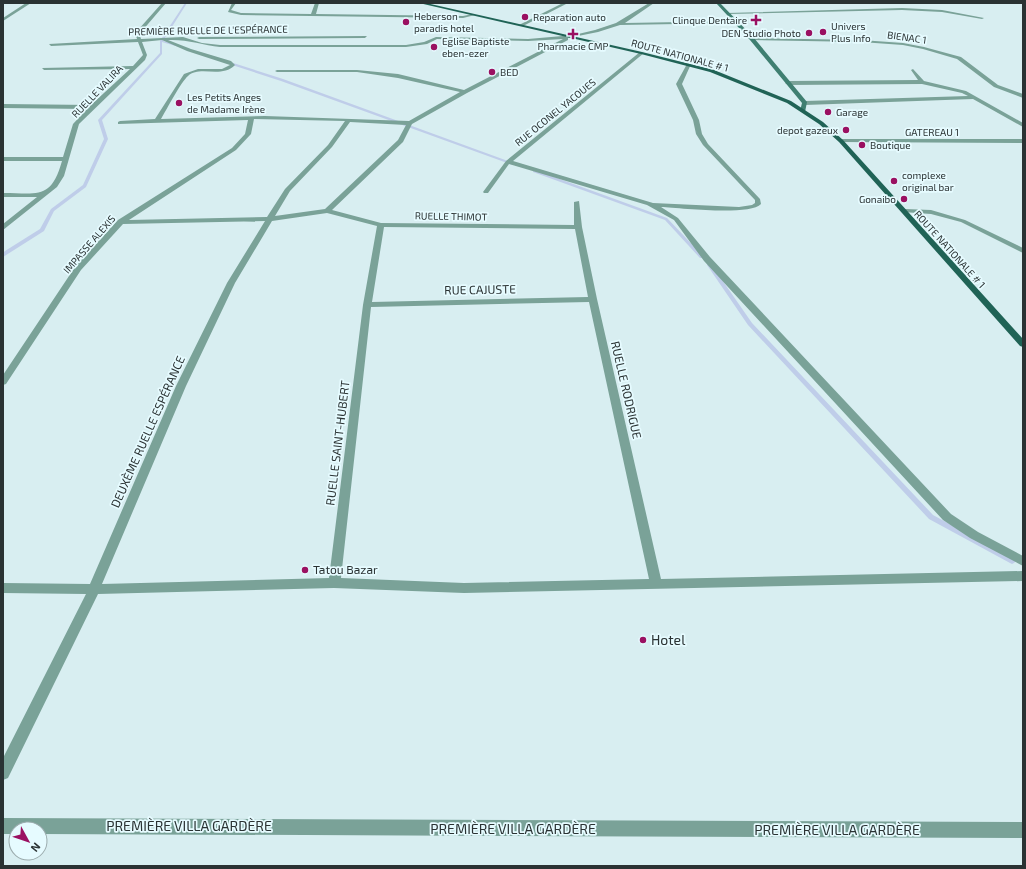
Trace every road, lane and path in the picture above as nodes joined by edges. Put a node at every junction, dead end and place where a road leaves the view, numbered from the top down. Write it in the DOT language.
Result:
graph roads {
  1 [pos="29,3"];
  2 [pos="164,3"];
  3 [pos="234,3"];
  4 [pos="317,3"];
  5 [pos="421,3"];
  6 [pos="566,3"];
  7 [pos="652,3"];
  8 [pos="718,3"];
  9 [pos="3,11"];
  10 [pos="15,11"];
  11 [pos="729,13"];
  12 [pos="313,15"];
  13 [pos="473,15"];
  14 [pos="982,18"];
  15 [pos="3,20"];
  16 [pos="737,22"];
  17 [pos="617,24"];
  18 [pos="521,25"];
  19 [pos="365,37"];
  20 [pos="570,37"];
  21 [pos="178,38"];
  22 [pos="162,39"];
  23 [pos="752,39"];
  24 [pos="140,41"];
  25 [pos="51,44"];
  26 [pos="642,53"];
  27 [pos="689,65"];
  28 [pos="133,67"];
  29 [pos="44,69"];
  30 [pos="913,70"];
  31 [pos="277,71"];
  32 [pos="788,82"];
  33 [pos="922,82"];
  34 [pos="465,92"];
  35 [pos="1023,96"];
  36 [pos="971,98"];
  37 [pos="805,103"];
  38 [pos="3,106"];
  39 [pos="92,107"];
  40 [pos="803,111"];
  41 [pos="251,118"];
  42 [pos="158,120"];
  43 [pos="348,121"];
  44 [pos="120,123"];
  45 [pos="410,123"];
  46 [pos="1023,125"];
  47 [pos="841,141"];
  48 [pos="1023,141"];
  49 [pos="3,159"];
  50 [pos="66,159"];
  51 [pos="508,162"];
  52 [pos="486,192"];
  53 [pos="3,195"];
  54 [pos="45,195"];
  55 [pos="577,202"];
  56 [pos="649,204"];
  57 [pos="327,211"];
  58 [pos="905,211"];
  59 [pos="269,219"];
  60 [pos="121,222"];
  61 [pos="381,225"];
  62 [pos="3,228"];
  63 [pos="578,228"];
  64 [pos="1023,251"];
  65 [pos="593,299"];
  66 [pos="368,305"];
  67 [pos="1023,344"];
  68 [pos="3,382"];
  69 [pos="1023,560"];
  70 [pos="1023,576"];
  71 [pos="334,583"];
  72 [pos="656,583"];
  73 [pos="3,588"];
  74 [pos="94,589"];
  75 [pos="3,773"];
  76 [pos="3,826"];
  77 [pos="1023,830"];
  1 -- 10 [label="street"];
  2 -- 24 [label="street, RUELLE VALIRA"];
  3 -- 12 [label="street"];
  4 -- 12 [label="street"];
  5 -- 13 [label="main road, ROUTE NATIONALE # 1"];
  6 -- 18 [label="street"];
  7 -- 17 [label="street"];
  8 -- 11 [label="main road"];
  9 -- 10 [label="street"];
  10 -- 15 [label="street"];
  11 -- 14 [label="street"];
  11 -- 16 [label="main road"];
  12 -- 13 [label="street"];
  13 -- 18 [label="main road, ROUTE NATIONALE # 1"];
  16 -- 17 [label="street"];
  16 -- 23 [label="main road"];
  17 -- 20 [label="street"];
  18 -- 20 [label="main road, ROUTE NATIONALE # 1"];
  19 -- 21 [label="street, PREMIÈRE RUELLE DE L'ESPÉRANCE"];
  20 -- 21 [label="street"];
  20 -- 26 [label="main road, ROUTE NATIONALE # 1"];
  20 -- 34 [label="street"];
  21 -- 22 [label="street, PREMIÈRE RUELLE DE L'ESPÉRANCE"];
  22 -- 24 [label="street, PREMIÈRE RUELLE DE L'ESPÉRANCE"];
  22 -- 42 [label="street"];
  23 -- 32 [label="main road"];
  23 -- 35 [label="street, BIENAC 1"];
  24 -- 25 [label="street, PREMIÈRE RUELLE DE L'ESPÉRANCE"];
  24 -- 28 [label="street, RUELLE VALIRA"];
  26 -- 27 [label="main road, ROUTE NATIONALE # 1"];
  26 -- 51 [label="street, RUE OCONEL YACOUES"];
  27 -- 40 [label="main road, ROUTE NATIONALE # 1"];
  27 -- 56 [label="street"];
  28 -- 29 [label="street"];
  28 -- 39 [label="street, RUELLE VALIRA"];
  30 -- 33 [label="street"];
  31 -- 34 [label="street"];
  32 -- 33 [label="street"];
  32 -- 37 [label="main road"];
  33 -- 36 [label="street"];
  34 -- 45 [label="street"];
  36 -- 37 [label="street"];
  36 -- 46 [label="street"];
  37 -- 40 [label="main road"];
  38 -- 39 [label="street"];
  39 -- 50 [label="street, RUELLE VALIRA"];
  40 -- 47 [label="main road, ROUTE NATIONALE # 1"];
  41 -- 42 [label="street"];
  41 -- 43 [label="street"];
  41 -- 60 [label="street, IMPASSE ALEXIS"];
  42 -- 44 [label="street"];
  43 -- 45 [label="street"];
  43 -- 59 [label="street, DEUXÈME RUELLE ESPÉRANCE"];
  45 -- 57 [label="street"];
  47 -- 48 [label="street, GATEREAU 1"];
  47 -- 58 [label="main road, ROUTE NATIONALE # 1"];
  49 -- 50 [label="street"];
  50 -- 54 [label="street, RUELLE VALIRA"];
  51 -- 52 [label="street, RUE OCONEL YACOUES"];
  51 -- 56 [label="street"];
  53 -- 54 [label="street"];
  54 -- 62 [label="street, RUELLE VALIRA"];
  55 -- 63 [label="street, RUELLE RODRIGUE"];
  56 -- 69 [label="street"];
  57 -- 59 [label="street"];
  57 -- 61 [label="street, RUELLE THIMOT"];
  58 -- 64 [label="street"];
  58 -- 67 [label="main road, ROUTE NATIONALE # 1"];
  59 -- 60 [label="street"];
  59 -- 74 [label="street, DEUXÈME RUELLE ESPÉRANCE"];
  60 -- 68 [label="street, IMPASSE ALEXIS"];
  61 -- 63 [label="street, RUELLE THIMOT"];
  61 -- 66 [label="street, RUELLE SAINT-HUBERT"];
  63 -- 65 [label="street, RUELLE RODRIGUE"];
  65 -- 66 [label="street, RUE CAJUSTE"];
  65 -- 72 [label="street, RUELLE RODRIGUE"];
  66 -- 71 [label="street, RUELLE SAINT-HUBERT"];
  70 -- 72 [label="street"];
  71 -- 72 [label="street"];
  71 -- 74 [label="street"];
  73 -- 74 [label="street"];
  74 -- 75 [label="street, DEUXÈME RUELLE ESPÉRANCE"];
  76 -- 77 [label="street, PREMIÈRE VILLA GARDÈRE"];
}
